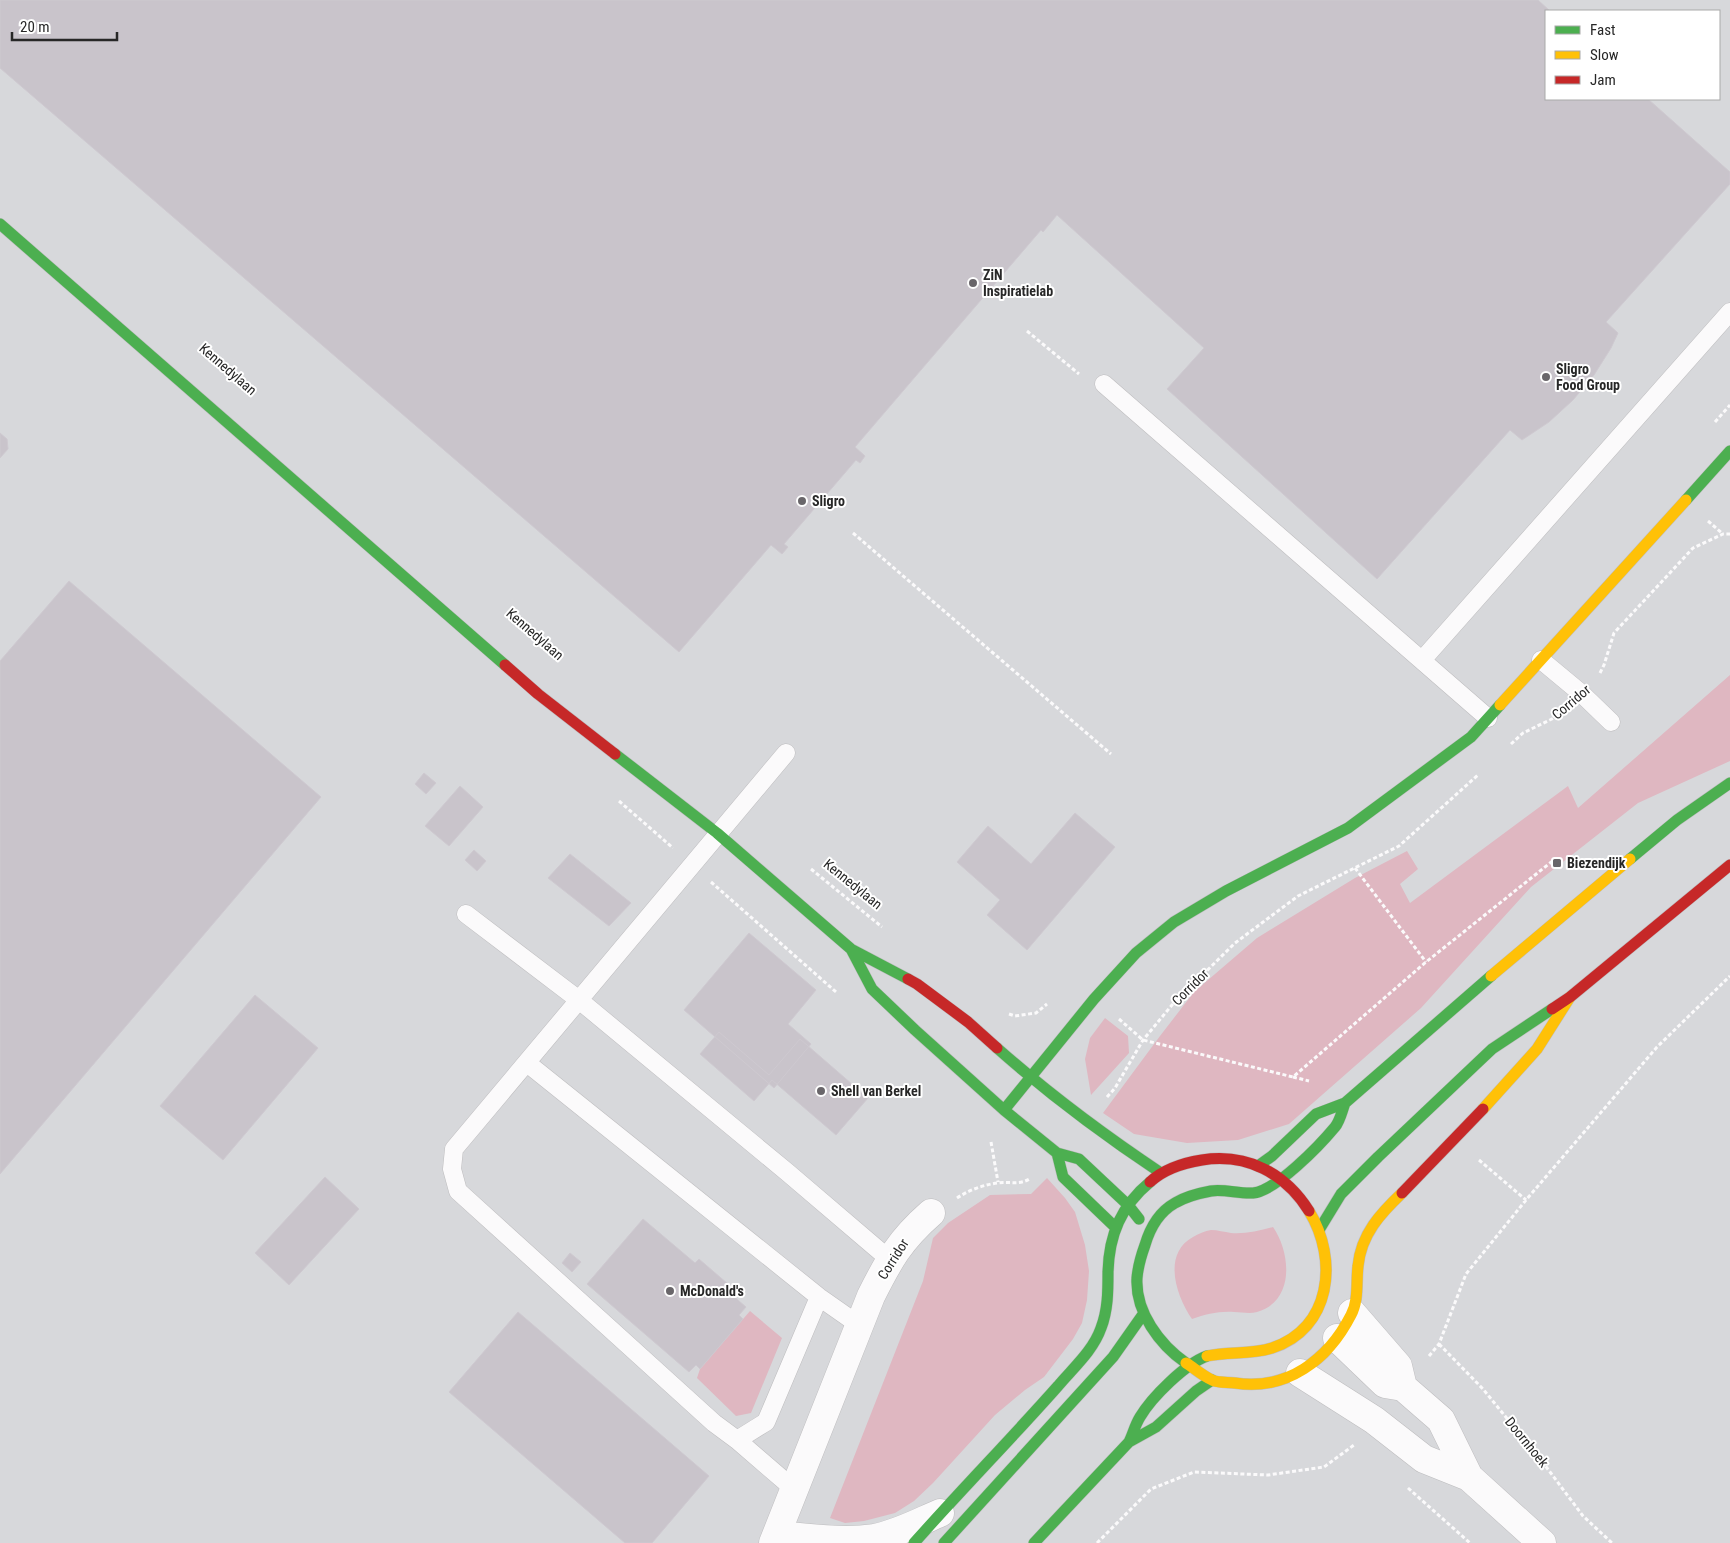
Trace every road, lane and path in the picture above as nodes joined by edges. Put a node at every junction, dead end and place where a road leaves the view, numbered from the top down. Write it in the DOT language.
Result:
graph roads {
  1 [pos="0,224"];
  2 [pos="1730,312"];
  3 [pos="1027,331"];
  4 [pos="1084,378"];
  5 [pos="1104,384"];
  6 [pos="1730,405"];
  7 [pos="1712,425"];
  8 [pos="1730,451"];
  9 [pos="853,533"];
  10 [pos="1730,534"];
  11 [pos="1423,659"];
  12 [pos="1541,660"];
  13 [pos="1582,694"];
  14 [pos="1488,718"];
  15 [pos="1611,722"];
  16 [pos="1509,746"];
  17 [pos="786,753"];
  18 [pos="1111,754"];
  19 [pos="1481,772"];
  20 [pos="1730,783"];
  21 [pos="717,833"];
  22 [pos="1557,863"];
  23 [pos="805,864"];
  24 [pos="1730,865"];
  25 [pos="1355,868"];
  26 [pos="466,914"];
  27 [pos="886,931"];
  28 [pos="851,948"];
  29 [pos="1426,962"];
  30 [pos="1730,976"];
  31 [pos="1570,997"];
  32 [pos="580,1000"];
  33 [pos="1050,1001"];
  34 [pos="1007,1013"];
  35 [pos="1143,1040"];
  36 [pos="1657,1047"];
  37 [pos="527,1063"];
  38 [pos="1031,1078"];
  39 [pos="1345,1103"];
  40 [pos="1004,1110"];
  41 [pos="1087,1120"];
  42 [pos="1057,1153"];
  43 [pos="1478,1160"];
  44 [pos="1258,1166"];
  45 [pos="1161,1173"];
  46 [pos="1281,1178"];
  47 [pos="1526,1200"];
  48 [pos="1128,1205"];
  49 [pos="930,1213"];
  50 [pos="1115,1227"];
  51 [pos="1319,1230"];
  52 [pos="1149,1232"];
  53 [pos="889,1259"];
  54 [pos="819,1296"];
  55 [pos="1144,1313"];
  56 [pos="1352,1313"];
  57 [pos="1326,1324"];
  58 [pos="859,1325"];
  59 [pos="1439,1344"];
  60 [pos="1189,1366"];
  61 [pos="1300,1373"];
  62 [pos="1212,1380"];
  63 [pos="1403,1387"];
  64 [pos="737,1440"];
  65 [pos="1129,1442"];
  66 [pos="1469,1477"];
  67 [pos="1404,1486"];
  68 [pos="795,1490"];
  69 [pos="940,1513"];
  70 [pos="775,1539"];
  71 [pos="914,1543"];
  72 [pos="944,1543"];
  73 [pos="1034,1543"];
  74 [pos="1470,1543"];
  75 [pos="1542,1543"];
  76 [pos="1612,1543"];
  1 -- 21 [label="main road"];
  2 -- 11 [label="lane"];
  3 -- 4 [label="path"];
  5 -- 11 [label="lane"];
  6 -- 7 [label="path"];
  8 -- 12 [label="main road"];
  9 -- 18 [label="path"];
  10 -- 13 [label="path, Corridor"];
  11 -- 14 [label="lane"];
  12 -- 13 [label="lane"];
  12 -- 14 [label="main road"];
  13 -- 15 [label="lane"];
  13 -- 16 [label="path, Corridor"];
  14 -- 38 [label="main road"];
  17 -- 21 [label="lane"];
  19 -- 25 [label="path, Corridor"];
  20 -- 39 [label="main road"];
  21 -- 28 [label="main road"];
  21 -- 32 [label="lane"];
  22 -- 29 [label="path"];
  23 -- 27 [label="path, Kennedylaan"];
  24 -- 31 [label="main road"];
  25 -- 29 [label="path"];
  25 -- 35 [label="path, Corridor"];
  26 -- 32 [label="lane"];
  28 -- 38 [label="main road"];
  28 -- 40 [label="main road"];
  29 -- 35 [label="path"];
  30 -- 36 [label="path"];
  31 -- 51 [label="main road"];
  31 -- 56 [label="main road"];
  32 -- 37 [label="lane"];
  32 -- 53 [label="lane"];
  33 -- 34 [label="path"];
  35 -- 41 [label="path, Corridor"];
  37 -- 54 [label="lane"];
  37 -- 64 [label="lane"];
  38 -- 40 [label="main road"];
  38 -- 41 [label="main road"];
  39 -- 44 [label="main road"];
  39 -- 46 [label="main road"];
  40 -- 42 [label="main road"];
  41 -- 45 [label="main road"];
  42 -- 48 [label="main road"];
  42 -- 49 [label="path"];
  42 -- 50 [label="main road"];
  43 -- 47 [label="path"];
  44 -- 45 [label="main road, Corridor"];
  44 -- 46 [label="main road, Corridor"];
  45 -- 48 [label="main road, Corridor"];
  46 -- 51 [label="main road"];
  46 -- 52 [label="main road"];
  48 -- 50 [label="main road, Corridor"];
  48 -- 52 [label="main road"];
  49 -- 53 [label="street, Corridor"];
  50 -- 69 [label="main road, Corridor"];
  51 -- 57 [label="main road"];
  52 -- 55 [label="main road"];
  53 -- 58 [label="street, Corridor"];
  54 -- 58 [label="lane"];
  54 -- 64 [label="lane"];
  55 -- 60 [label="main road"];
  55 -- 72 [label="main road"];
  56 -- 57 [label="main road"];
  56 -- 63 [label="street"];
  57 -- 60 [label="main road"];
  57 -- 61 [label="main road"];
  57 -- 63 [label="street"];
  58 -- 68 [label="street, Corridor"];
  59 -- 76 [label="path, Doornhoek"];
  60 -- 62 [label="main road"];
  60 -- 65 [label="main road"];
  61 -- 62 [label="main road"];
  61 -- 66 [label="street"];
  62 -- 65 [label="main road"];
  63 -- 66 [label="street"];
  64 -- 68 [label="lane"];
  65 -- 73 [label="main road"];
  66 -- 75 [label="street"];
  67 -- 74 [label="path"];
  68 -- 70 [label="street, Corridor"];
  69 -- 70 [label="street, Corridor"];
  69 -- 71 [label="main road, Corridor"];
}
